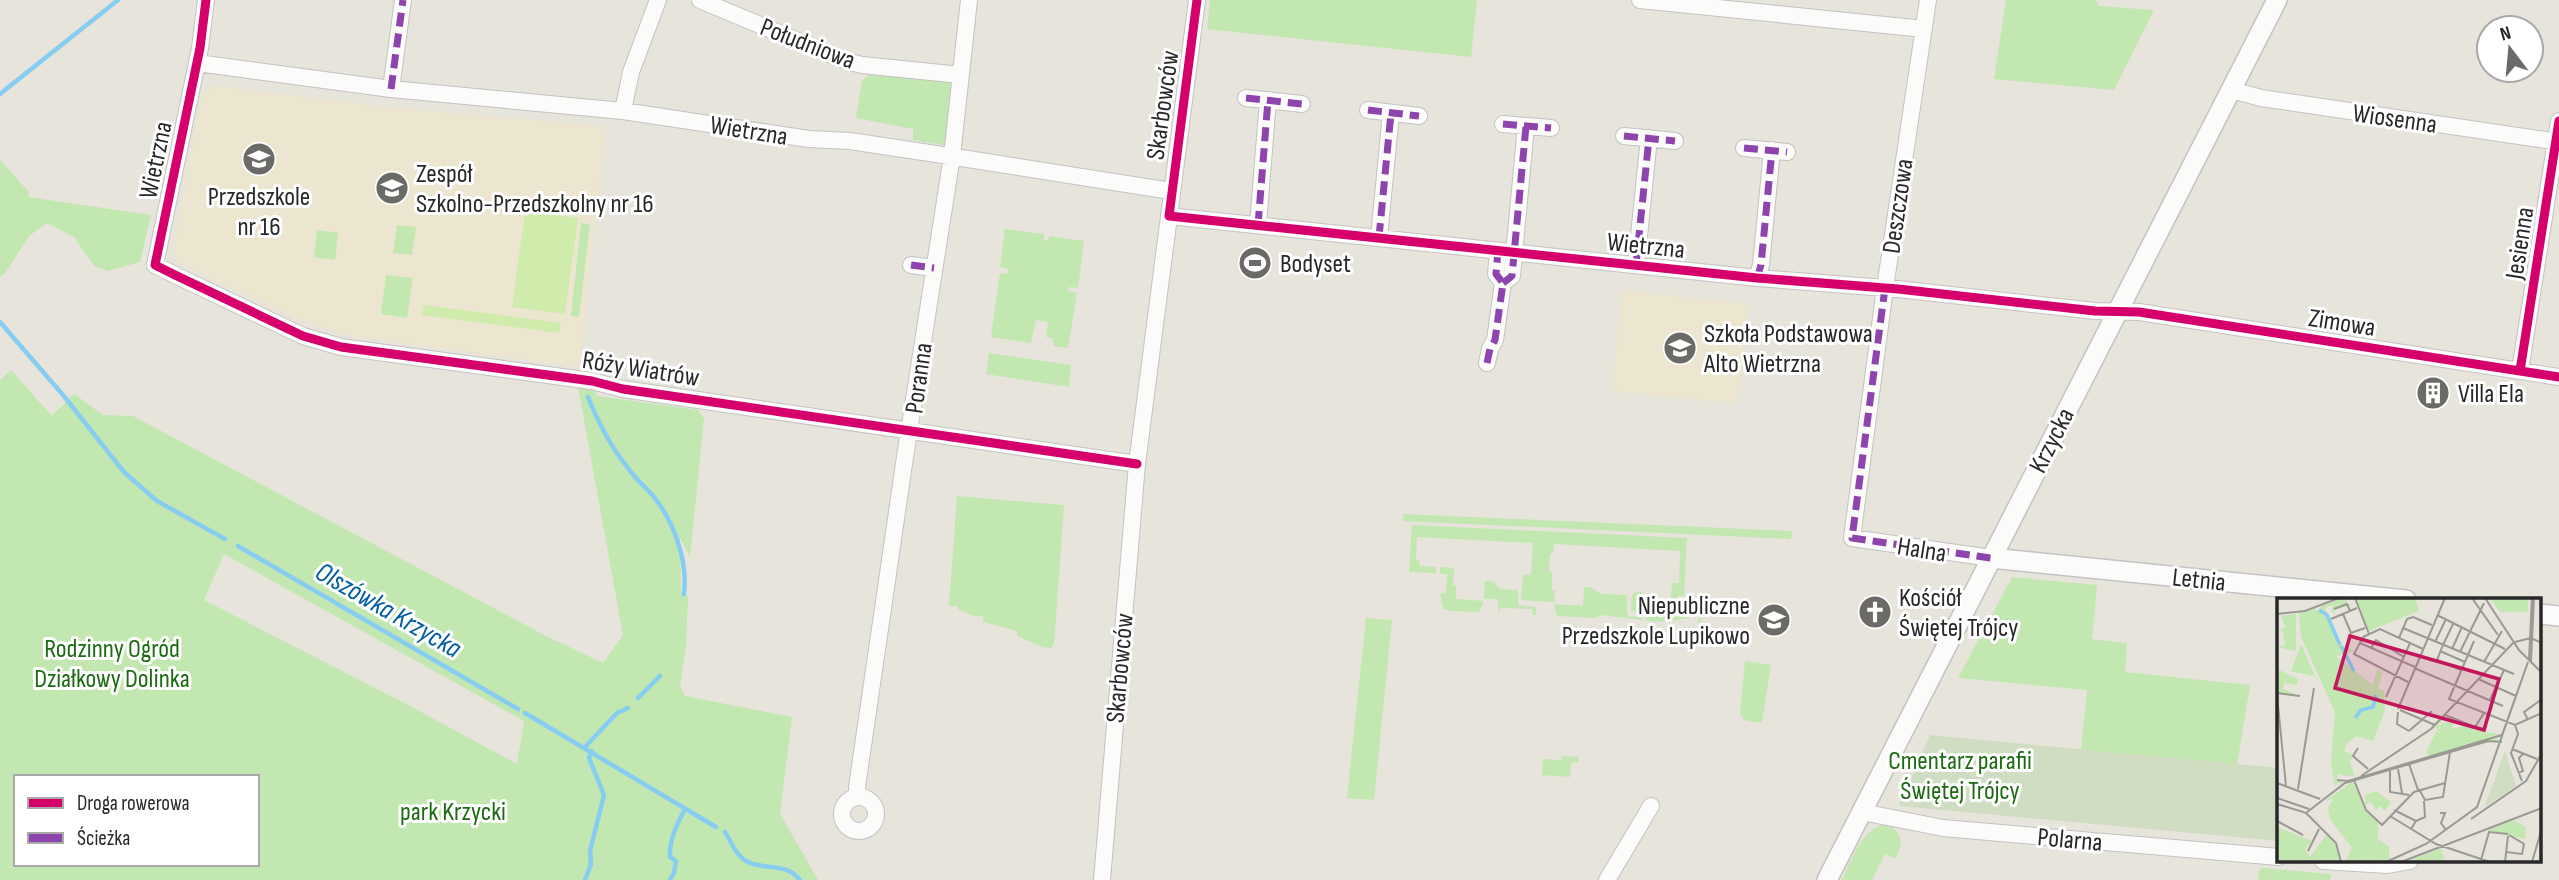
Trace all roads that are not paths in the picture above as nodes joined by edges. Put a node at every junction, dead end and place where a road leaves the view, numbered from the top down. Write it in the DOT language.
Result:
graph roads {
  1 [pos="206,0"];
  2 [pos="403,0"];
  3 [pos="657,0"];
  4 [pos="700,0"];
  5 [pos="970,0"];
  6 [pos="1197,0"];
  7 [pos="1640,0"];
  8 [pos="1928,0"];
  9 [pos="2277,0"];
  10 [pos="1924,29"];
  11 [pos="197,63"];
  12 [pos="961,75"];
  13 [pos="391,89"];
  14 [pos="2232,90"];
  15 [pos="1246,98"];
  16 [pos="1268,100"];
  17 [pos="1302,104"];
  18 [pos="1368,110"];
  19 [pos="623,111"];
  20 [pos="1391,113"];
  21 [pos="1419,116"];
  22 [pos="2559,121"];
  23 [pos="1503,124"];
  24 [pos="1526,126"];
  25 [pos="1551,128"];
  26 [pos="1624,136"];
  27 [pos="1649,138"];
  28 [pos="1675,141"];
  29 [pos="2558,142"];
  30 [pos="1744,148"];
  31 [pos="952,156"];
  32 [pos="1171,191"];
  33 [pos="1169,216"];
  34 [pos="1258,225"];
  35 [pos="1379,237"];
  36 [pos="1506,251"];
  37 [pos="155,264"];
  38 [pos="911,265"];
  39 [pos="1636,265"];
  40 [pos="934,268"];
  41 [pos="1757,278"];
  42 [pos="1885,288"];
  43 [pos="2118,310"];
  44 [pos="1487,363"];
  45 [pos="2520,371"];
  46 [pos="2559,377"];
  47 [pos="911,430"];
  48 [pos="1137,464"];
  49 [pos="1852,538"];
  50 [pos="1991,558"];
  51 [pos="2386,598"];
  52 [pos="858,797"];
  53 [pos="1651,806"];
  54 [pos="1862,812"];
  55 [pos="2277,857"];
  56 [pos="2339,862"];
  57 [pos="2404,862"];
  58 [pos="1102,879"];
  59 [pos="1607,880"];
  60 [pos="1827,880"];
  1 -- 11 [label="street"];
  2 -- 13 [label="street"];
  3 -- 19 [label="street"];
  4 -- 12 [label="street, Południowa"];
  5 -- 12 [label="street, Poranna"];
  6 -- 32 [label="street, Skarbowców"];
  7 -- 10 [label="street"];
  8 -- 10 [label="street, Deszczowa"];
  9 -- 14 [label="street, Krzycka"];
  10 -- 42 [label="street, Deszczowa"];
  11 -- 13 [label="street, Wietrzna"];
  11 -- 37 [label="street, Wietrzna"];
  12 -- 31 [label="street, Poranna"];
  13 -- 19 [label="street, Wietrzna"];
  14 -- 29 [label="street, Wiosenna"];
  14 -- 43 [label="street, Krzycka"];
  15 -- 16 [label="street"];
  16 -- 17 [label="street"];
  16 -- 34 [label="street"];
  18 -- 20 [label="street"];
  19 -- 31 [label="street, Wietrzna"];
  20 -- 21 [label="street"];
  20 -- 35 [label="street"];
  22 -- 29 [label="street, Jesienna"];
  23 -- 24 [label="street"];
  24 -- 25 [label="street"];
  24 -- 36 [label="street"];
  26 -- 27 [label="street"];
  27 -- 28 [label="street"];
  27 -- 39 [label="street"];
  29 -- 45 [label="street, Jesienna"];
  30 -- 41 [label="street"];
  31 -- 32 [label="street, Wietrzna"];
  31 -- 40 [label="street, Poranna"];
  32 -- 33 [label="street, Skarbowców"];
  33 -- 34 [label="street, Wietrzna"];
  33 -- 48 [label="street, Skarbowców"];
  34 -- 35 [label="street, Wietrzna"];
  35 -- 36 [label="street, Wietrzna"];
  36 -- 39 [label="street, Wietrzna"];
  36 -- 44 [label="street"];
  37 -- 47 [label="street, Róży Wiatrów"];
  38 -- 40 [label="street"];
  39 -- 41 [label="street, Wietrzna"];
  40 -- 47 [label="street, Poranna"];
  41 -- 42 [label="street, Wietrzna"];
  42 -- 43 [label="street, Wietrzna"];
  42 -- 49 [label="street, Deszczowa"];
  43 -- 45 [label="street, Zimowa"];
  43 -- 50 [label="street, Krzycka"];
  45 -- 46 [label="street, Zimowa"];
  47 -- 48 [label="street, Róży Wiatrów"];
  47 -- 52 [label="street, Poranna"];
  48 -- 58 [label="street, Skarbowców"];
  49 -- 50 [label="street, Halna"];
  50 -- 51 [label="street, Letnia"];
  50 -- 54 [label="street, Krzycka"];
  53 -- 59 [label="street"];
  54 -- 55 [label="street, Polarna"];
  54 -- 60 [label="street, Krzycka"];
  56 -- 57 [label="street"];
}
